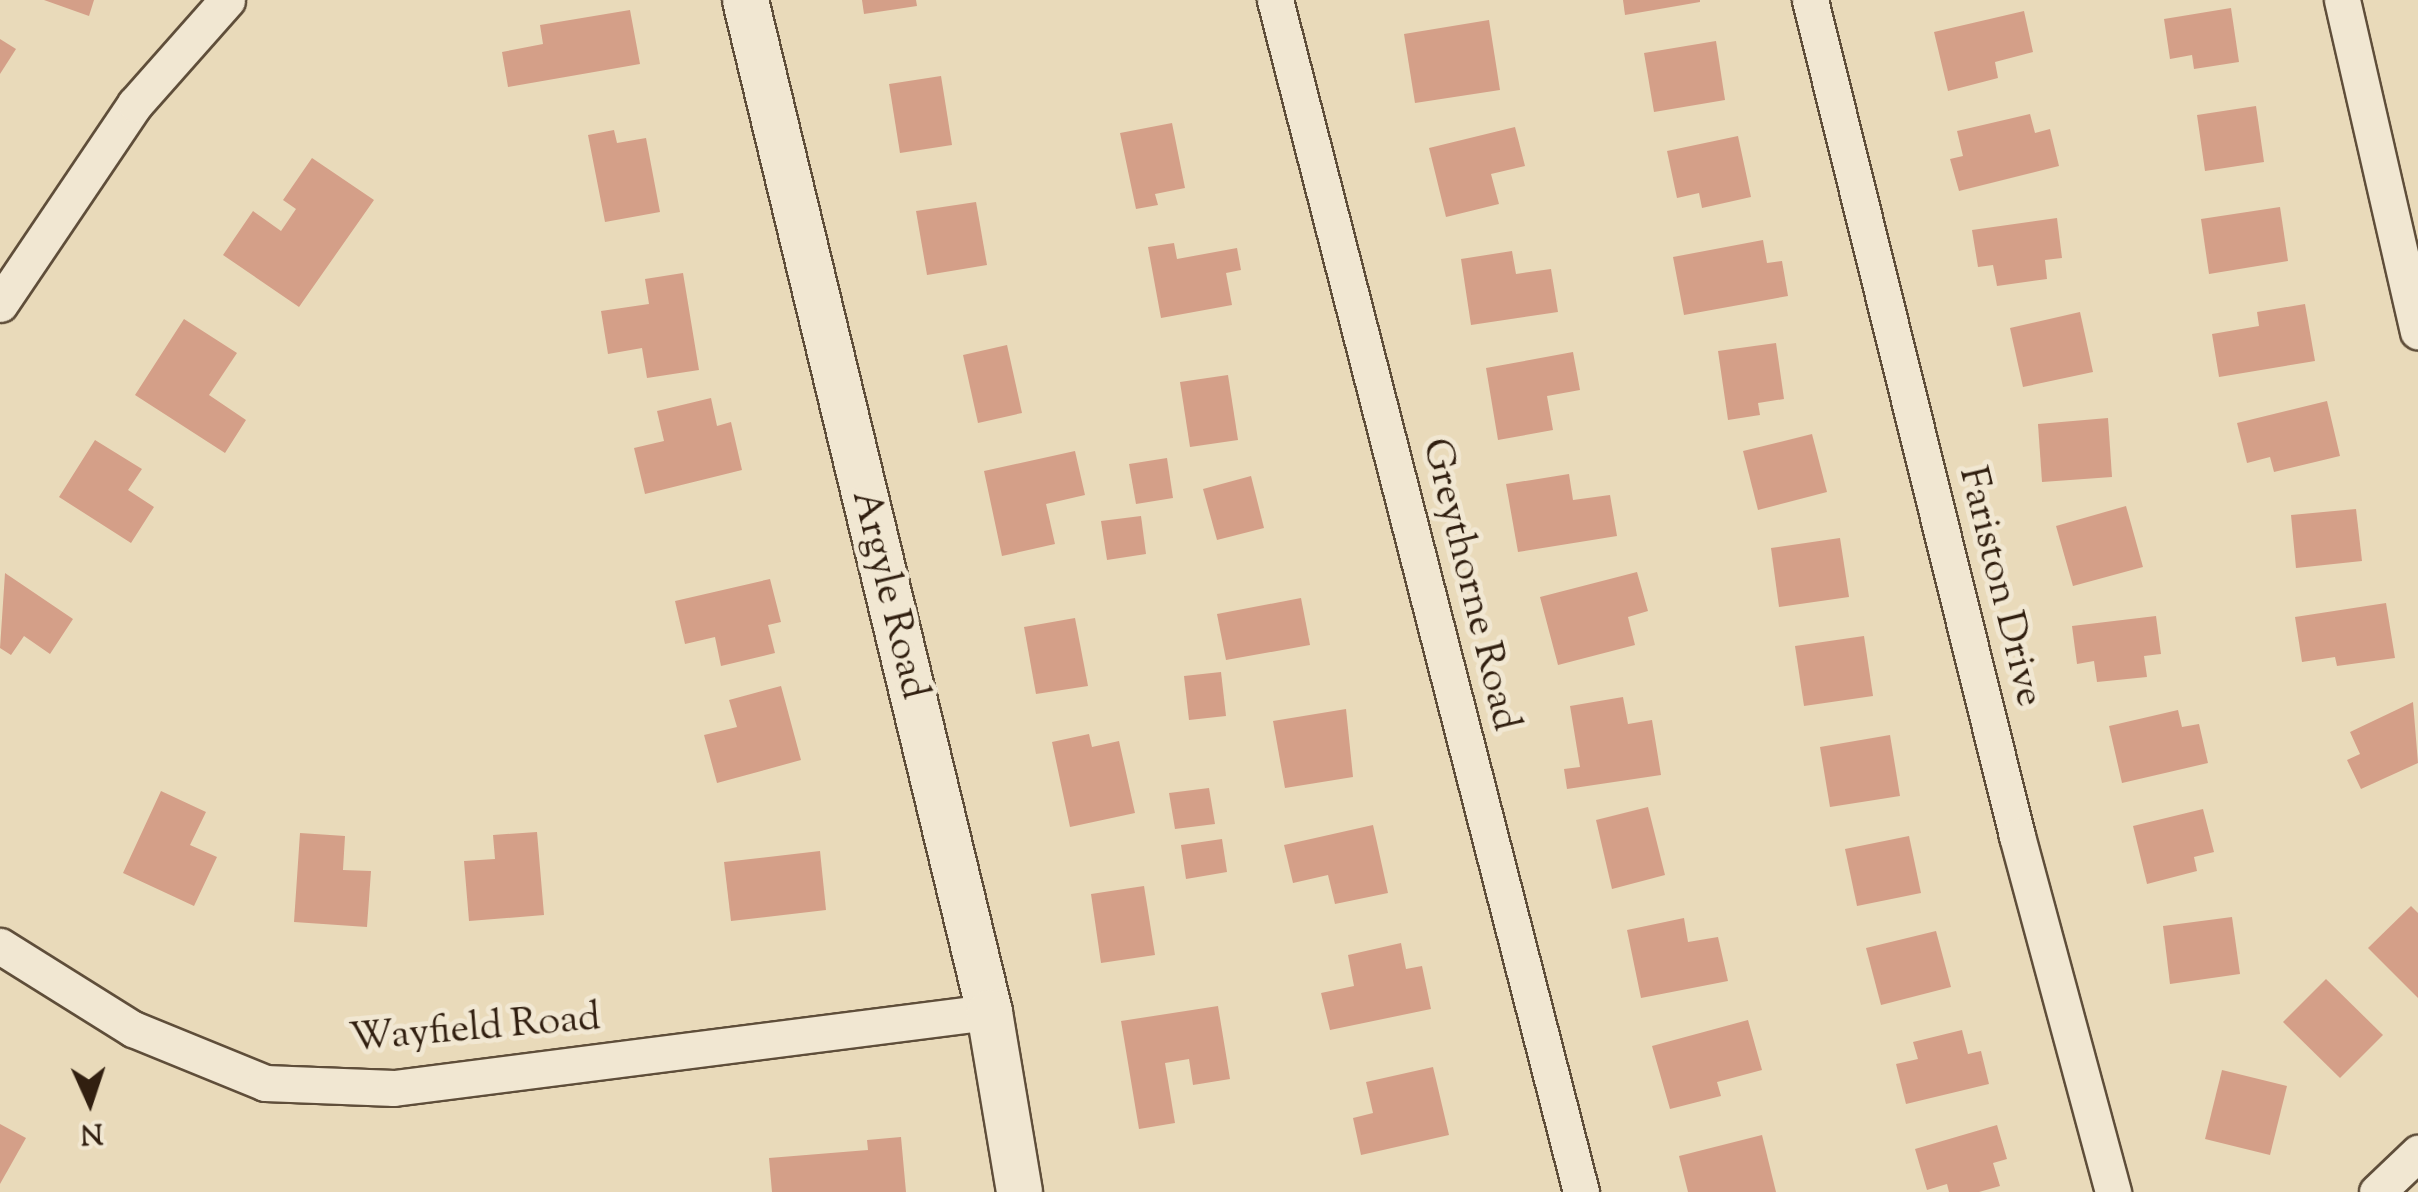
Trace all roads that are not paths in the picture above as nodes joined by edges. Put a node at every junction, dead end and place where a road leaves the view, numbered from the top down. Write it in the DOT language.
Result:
graph roads {
  1 [pos="226,0"];
  2 [pos="745,0"];
  3 [pos="1275,0"];
  4 [pos="1810,0"];
  5 [pos="2342,0"];
  6 [pos="0,304"];
  7 [pos="2418,331"];
  8 [pos="0,946"];
  9 [pos="989,1012"];
  10 [pos="2418,1153"];
  11 [pos="1020,1192"];
  12 [pos="1581,1192"];
  13 [pos="2113,1192"];
  14 [pos="2377,1192"];
  1 -- 6 [label="street"];
  2 -- 9 [label="street, Argyle Road"];
  3 -- 12 [label="street, Greythorne Road"];
  4 -- 13 [label="street, Fariston Drive"];
  5 -- 7 [label="street"];
  8 -- 9 [label="street, Wayfield Road"];
  9 -- 11 [label="street, Argyle Road"];
  10 -- 14 [label="street"];
}
